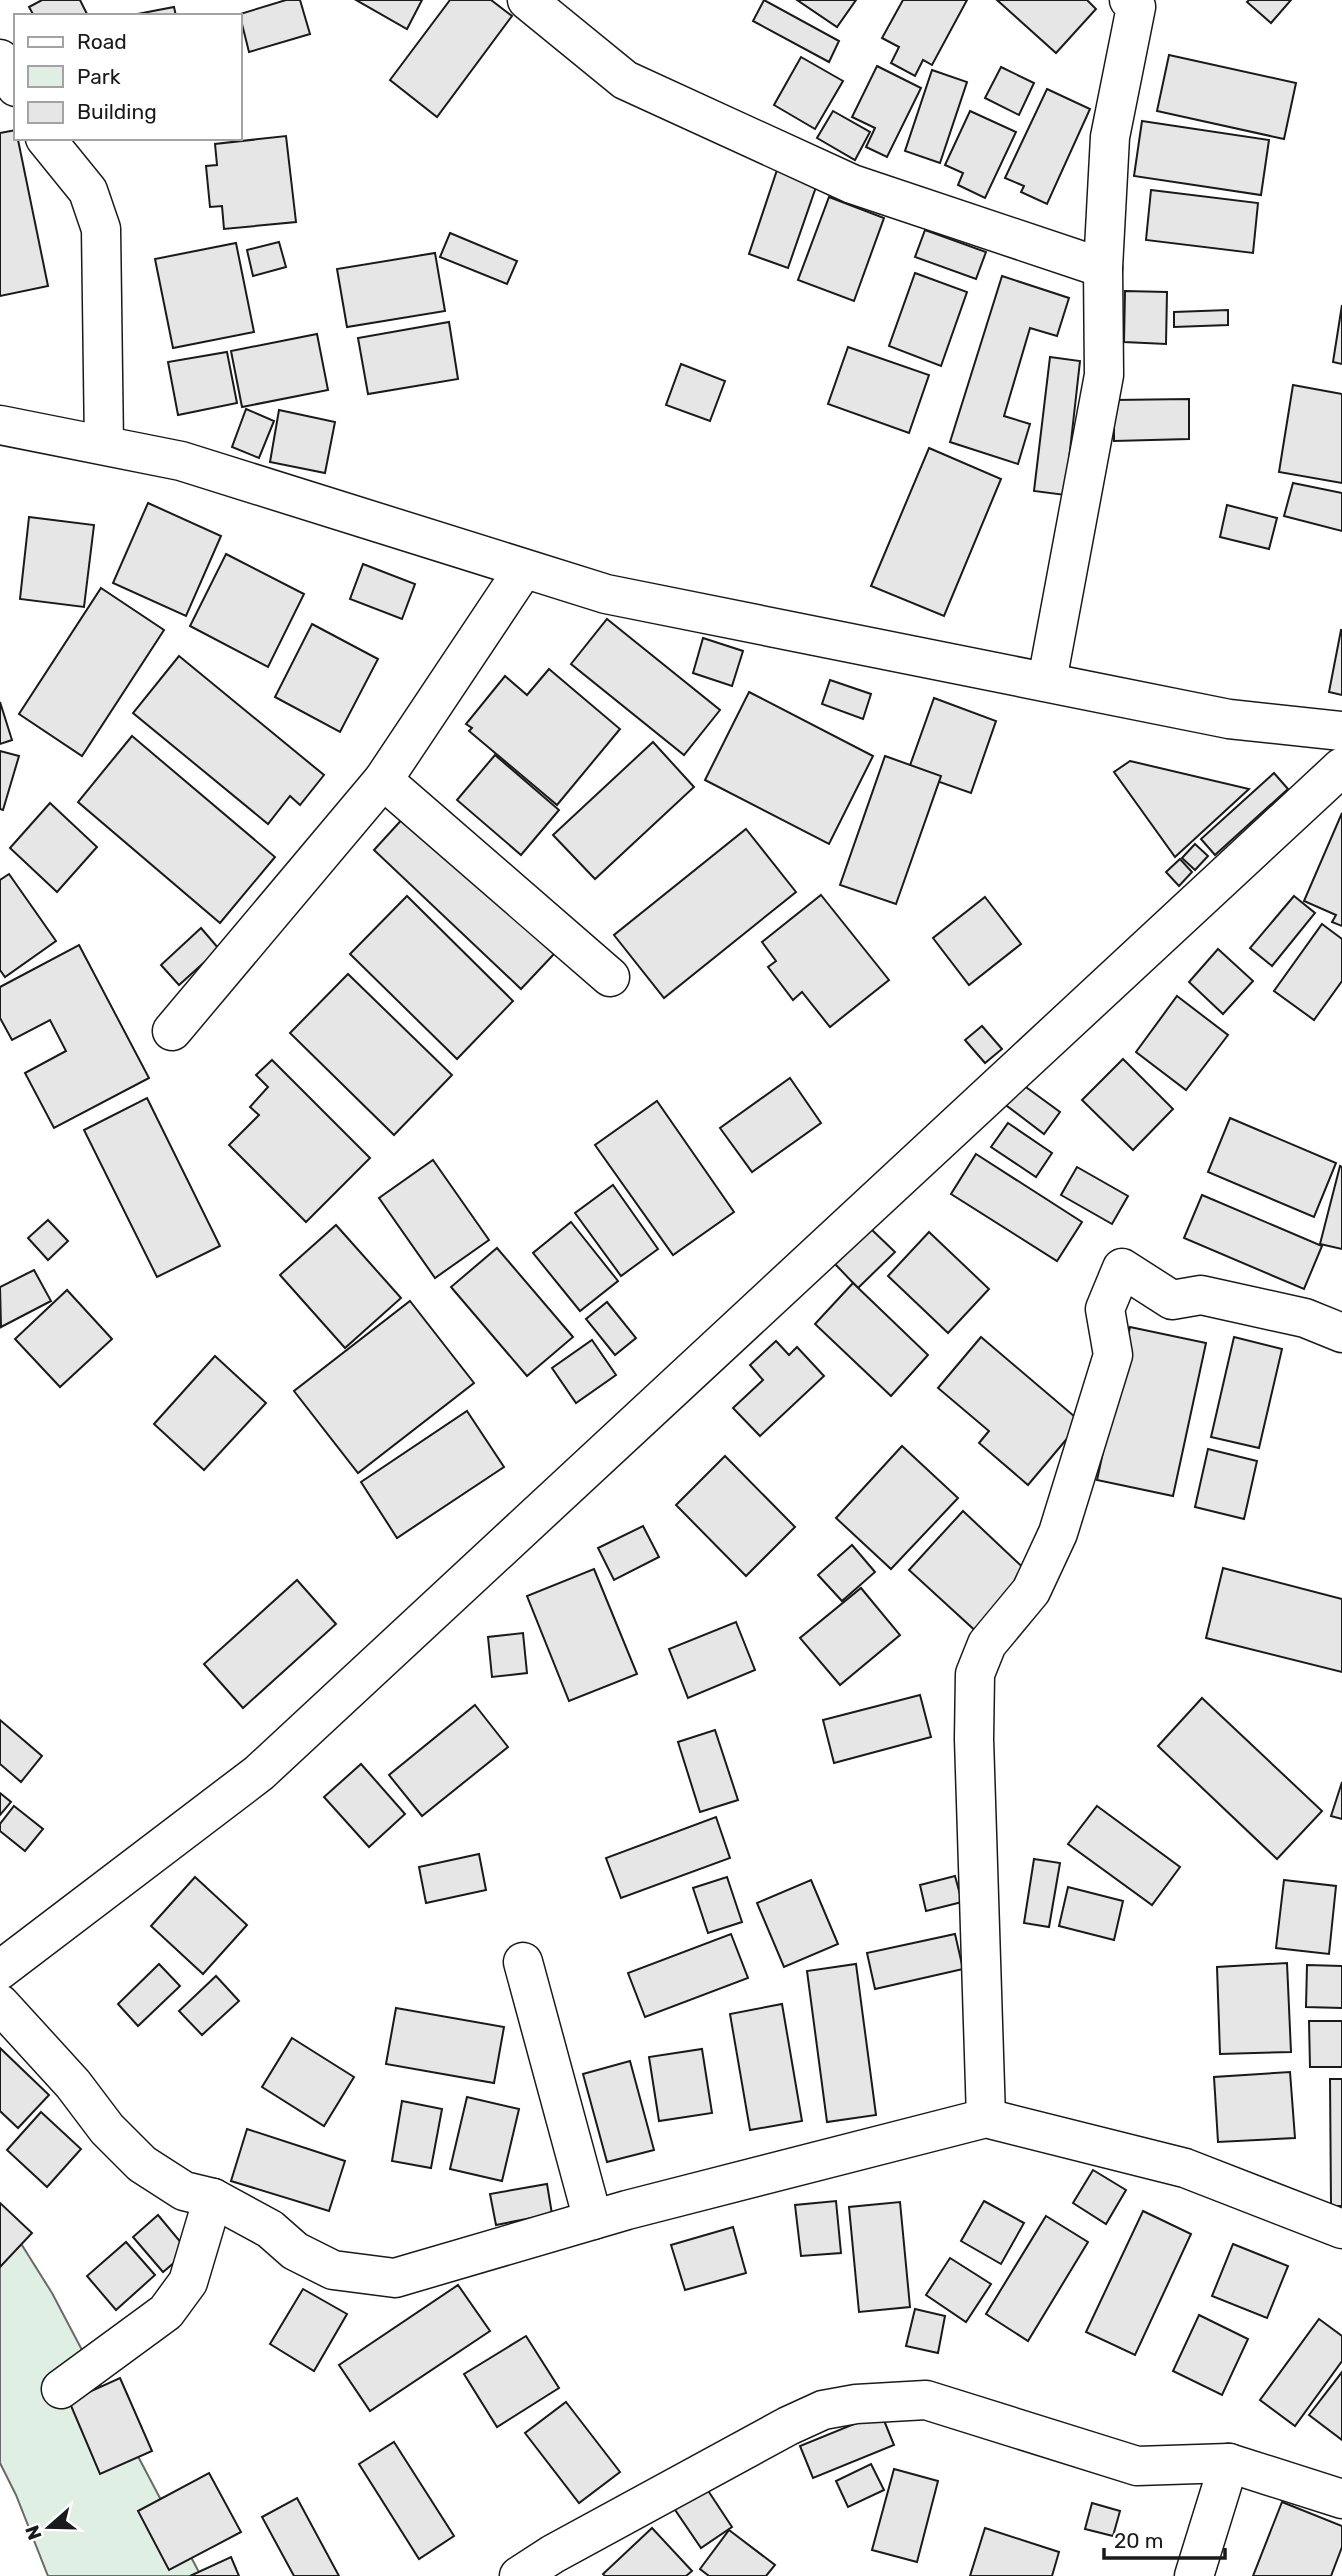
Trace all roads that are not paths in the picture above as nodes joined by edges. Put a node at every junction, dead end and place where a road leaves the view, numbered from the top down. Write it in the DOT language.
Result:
graph roads {
  1 [pos="527,0"];
  2 [pos="1129,0"];
  3 [pos="0,59"];
  4 [pos="14,84"];
  5 [pos="47,140"];
  6 [pos="1103,268"];
  7 [pos="0,425"];
  8 [pos="104,445"];
  9 [pos="523,570"];
  10 [pos="1047,681"];
  11 [pos="1342,731"];
  12 [pos="1342,767"];
  13 [pos="383,780"];
  14 [pos="610,977"];
  15 [pos="172,1031"];
  16 [pos="1342,1333"];
  17 [pos="523,1962"];
  18 [pos="0,1970"];
  19 [pos="0,2004"];
  20 [pos="986,2118"];
  21 [pos="214,2198"];
  22 [pos="593,2220"];
  23 [pos="1342,2229"];
  24 [pos="61,2389"];
  25 [pos="1229,2463"];
  26 [pos="1342,2499"];
  27 [pos="562,2565"];
  28 [pos="519,2576"];
  29 [pos="1194,2576"];
  1 -- 6 [label="street"];
  2 -- 6 [label="street"];
  3 -- 4 [label="street"];
  5 -- 8 [label="street"];
  6 -- 10 [label="street"];
  7 -- 8 [label="street"];
  8 -- 9 [label="street"];
  9 -- 10 [label="street"];
  9 -- 13 [label="street"];
  10 -- 11 [label="street"];
  12 -- 18 [label="street"];
  13 -- 14 [label="street"];
  13 -- 15 [label="street"];
  16 -- 20 [label="street"];
  17 -- 22 [label="street"];
  19 -- 21 [label="street"];
  20 -- 22 [label="street"];
  20 -- 23 [label="street"];
  21 -- 22 [label="street"];
  21 -- 24 [label="street"];
  25 -- 26 [label="street"];
  25 -- 27 [label="street"];
  25 -- 29 [label="street"];
  27 -- 28 [label="street"];
}
